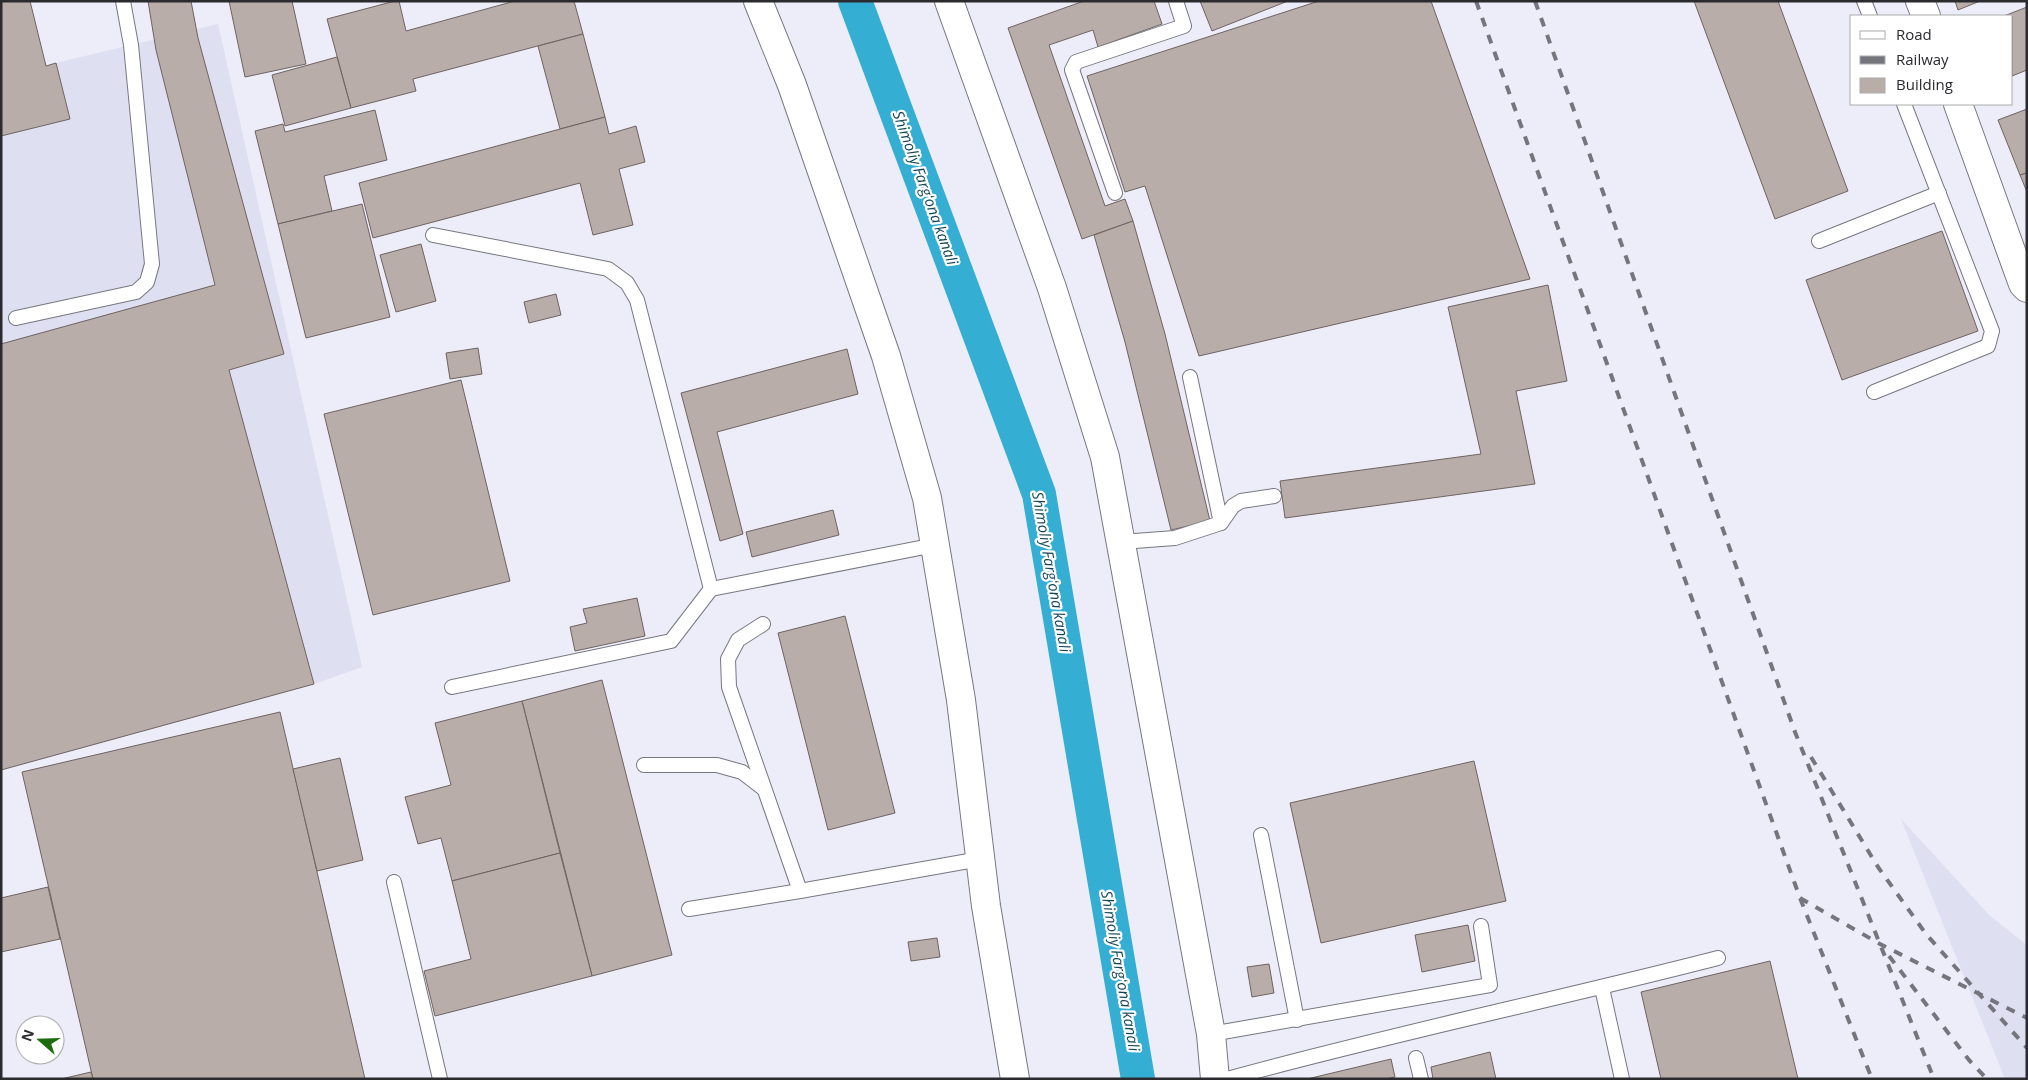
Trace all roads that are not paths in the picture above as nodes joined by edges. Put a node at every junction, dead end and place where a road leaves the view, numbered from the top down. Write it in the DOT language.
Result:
graph roads {
  1 [pos="123,1"];
  2 [pos="758,1"];
  3 [pos="949,1"];
  4 [pos="1176,1"];
  5 [pos="1864,1"];
  6 [pos="1920,1"];
  7 [pos="1870,15"];
  8 [pos="1926,15"];
  9 [pos="1904,105"];
  10 [pos="1958,105"];
  11 [pos="1115,193"];
  12 [pos="1939,193"];
  13 [pos="433,235"];
  14 [pos="1819,241"];
  15 [pos="2027,288"];
  16 [pos="16,318"];
  17 [pos="1190,377"];
  18 [pos="1874,392"];
  19 [pos="1274,496"];
  20 [pos="1221,523"];
  21 [pos="1120,542"];
  22 [pos="935,545"];
  23 [pos="711,589"];
  24 [pos="763,624"];
  25 [pos="452,687"];
  26 [pos="644,765"];
  27 [pos="764,788"];
  28 [pos="1261,834"];
  29 [pos="980,859"];
  30 [pos="394,882"];
  31 [pos="800,891"];
  32 [pos="689,909"];
  33 [pos="1481,926"];
  34 [pos="1718,958"];
  35 [pos="1602,988"];
  36 [pos="1297,1020"];
  37 [pos="1211,1034"];
  38 [pos="1416,1058"];
  39 [pos="440,1079"];
  40 [pos="1015,1079"];
  41 [pos="1216,1079"];
  42 [pos="1227,1079"];
  43 [pos="1421,1079"];
  44 [pos="1622,1079"];
  1 -- 16 [label="lane"];
  2 -- 22 [label="street"];
  3 -- 21 [label="street"];
  4 -- 11 [label="lane"];
  5 -- 7 [label="lane"];
  6 -- 8 [label="street"];
  9 -- 12 [label="lane"];
  10 -- 15 [label="street"];
  12 -- 14 [label="lane"];
  12 -- 18 [label="lane"];
  13 -- 23 [label="lane"];
  17 -- 20 [label="lane"];
  19 -- 20 [label="lane"];
  20 -- 21 [label="lane"];
  21 -- 37 [label="street"];
  22 -- 23 [label="lane"];
  22 -- 29 [label="street"];
  23 -- 25 [label="lane"];
  24 -- 27 [label="lane"];
  26 -- 27 [label="lane"];
  27 -- 31 [label="lane"];
  28 -- 36 [label="lane"];
  29 -- 31 [label="lane"];
  29 -- 40 [label="street"];
  30 -- 39 [label="lane"];
  31 -- 32 [label="lane"];
  33 -- 36 [label="lane"];
  34 -- 35 [label="lane"];
  35 -- 42 [label="lane"];
  35 -- 44 [label="lane"];
  36 -- 37 [label="lane"];
  37 -- 41 [label="street"];
  38 -- 43 [label="lane"];
}
